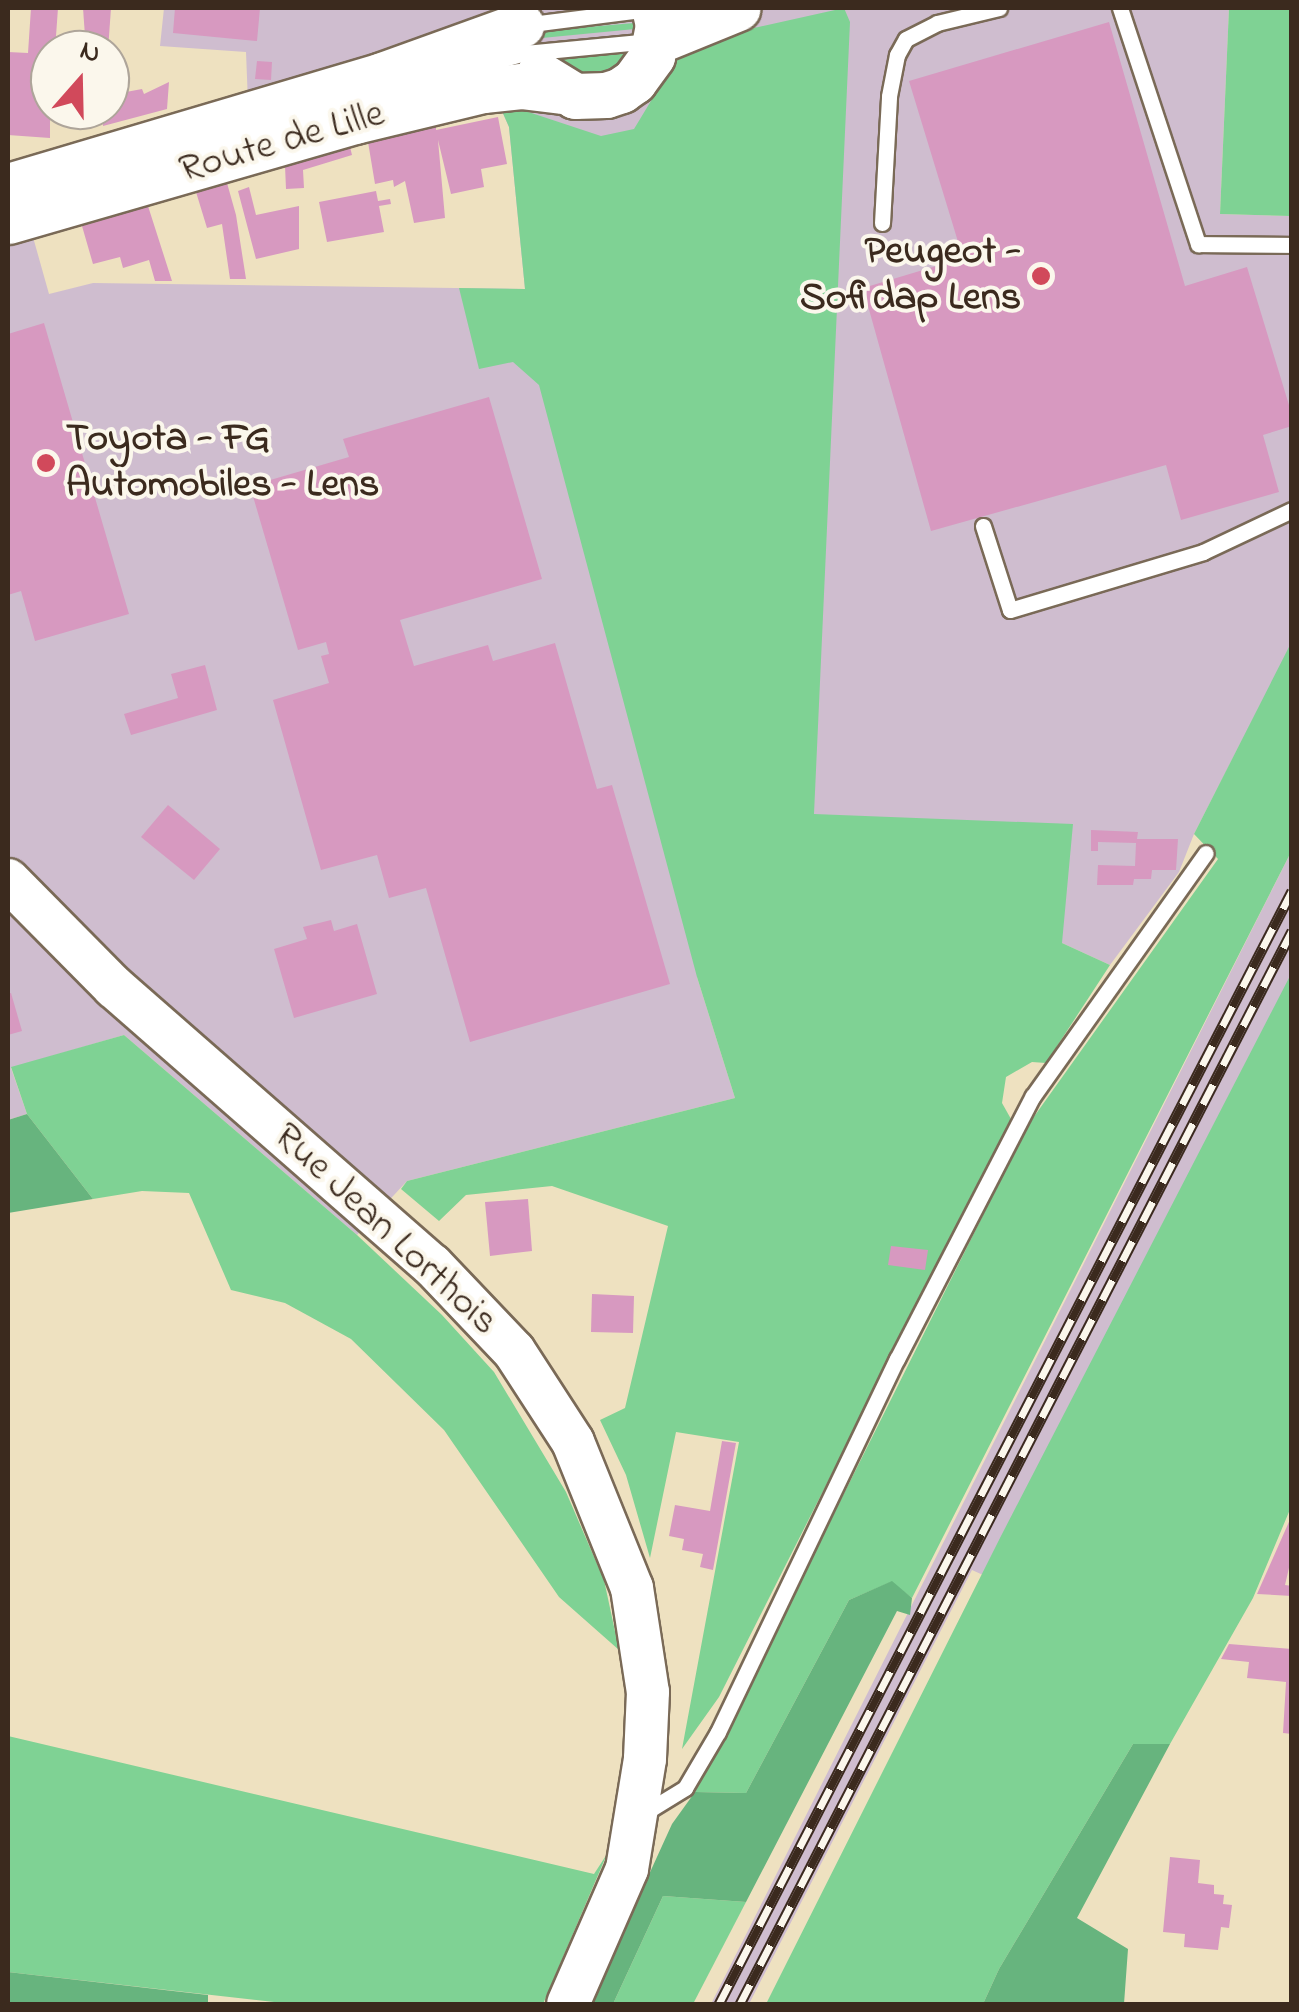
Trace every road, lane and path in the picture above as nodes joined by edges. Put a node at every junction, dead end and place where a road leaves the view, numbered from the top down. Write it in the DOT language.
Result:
graph roads {
  1 [pos="738,8"];
  2 [pos="999,8"];
  3 [pos="1120,8"];
  4 [pos="656,16"];
  5 [pos="523,29"];
  6 [pos="417,84"];
  7 [pos="560,91"];
  8 [pos="360,102"];
  9 [pos="19,206"];
  10 [pos="882,223"];
  11 [pos="1292,245"];
  12 [pos="1292,510"];
  13 [pos="983,526"];
  14 [pos="1206,853"];
  15 [pos="8,880"];
  16 [pos="638,1817"];
  17 [pos="568,2004"];
  1 -- 4 [label="main road"];
  2 -- 10 [label="lane"];
  3 -- 11 [label="lane"];
  4 -- 5 [label="lane"];
  4 -- 5 [label="lane"];
  4 -- 7 [label="main road, Route de Lille"];
  5 -- 6 [label="lane"];
  5 -- 7 [label="main road"];
  5 -- 9 [label="main road, Route de Lille"];
  7 -- 9 [label="main road, Route de Lille"];
  8 -- 9 [label="lane"];
  12 -- 13 [label="lane"];
  14 -- 16 [label="lane"];
  15 -- 16 [label="street, Rue Jean Lorthois"];
  16 -- 17 [label="street, Rue Jean Lorthois"];
}
